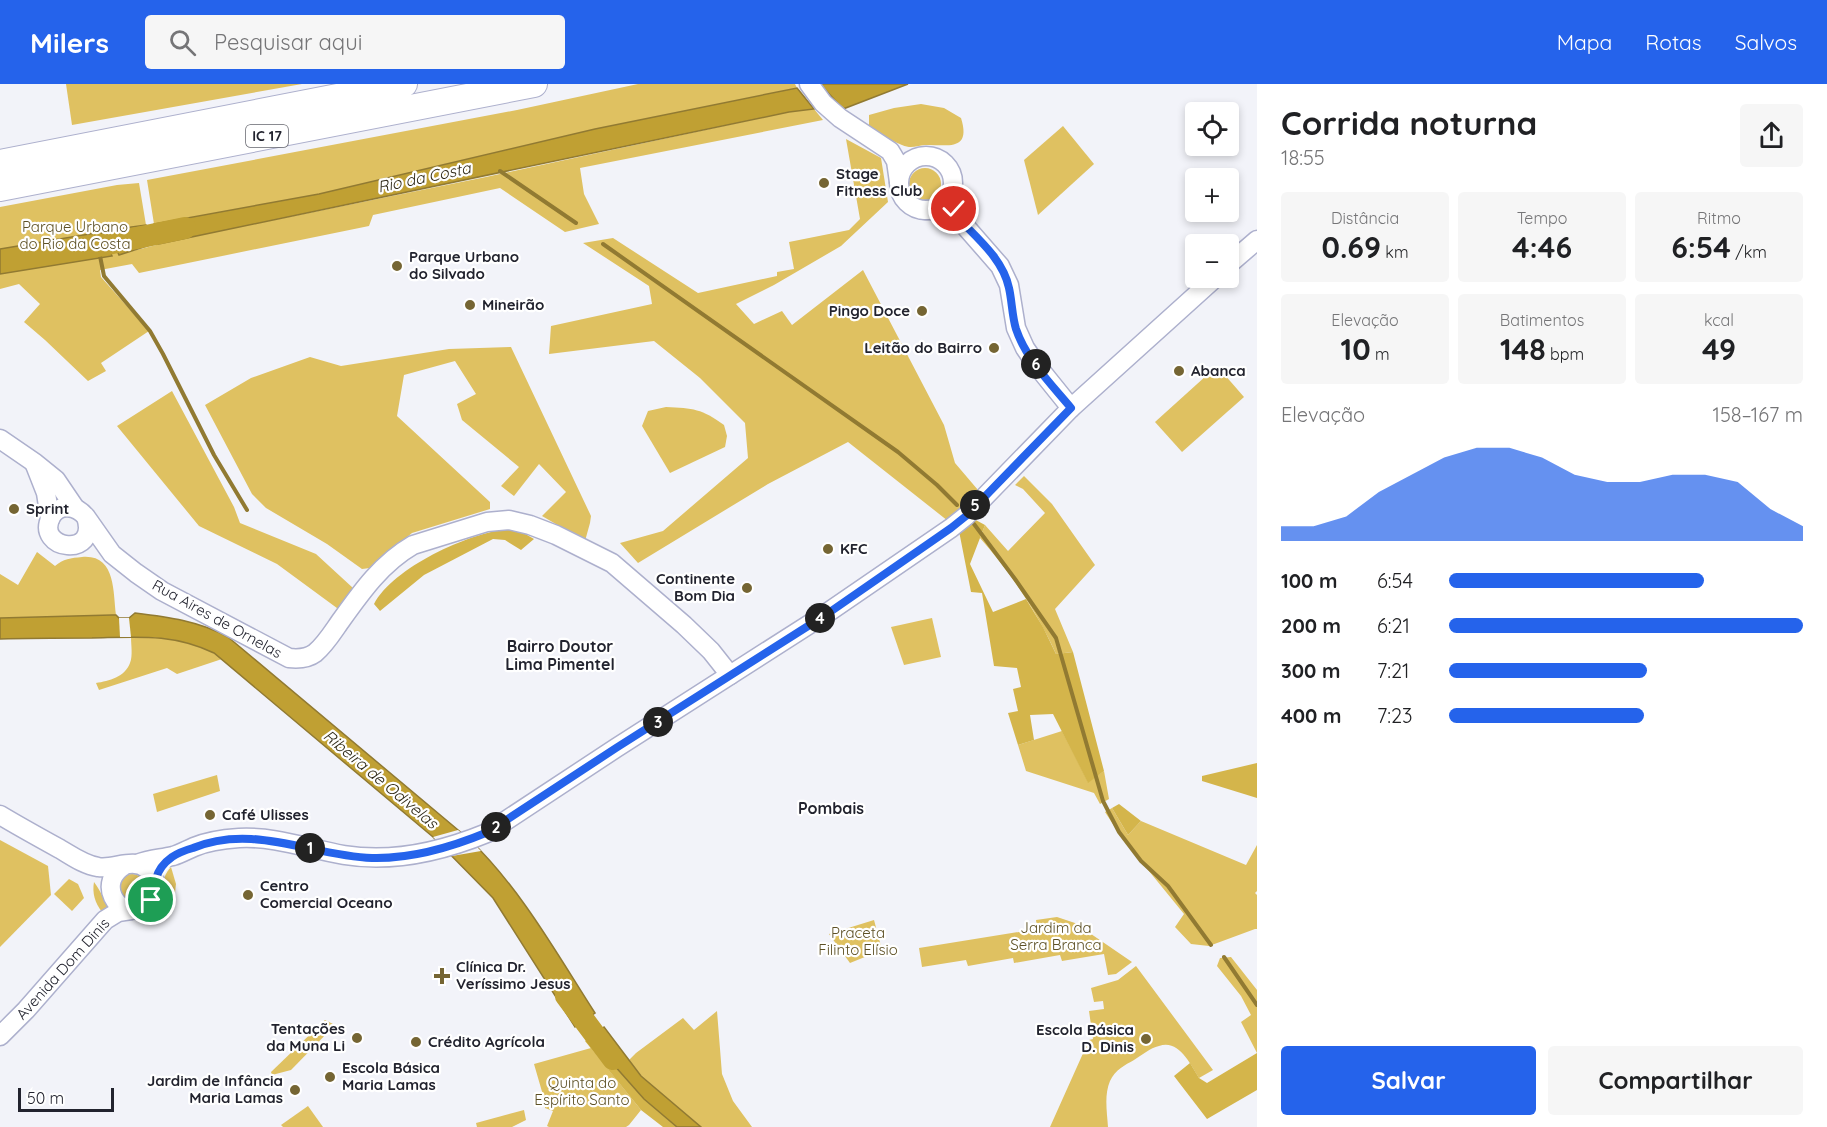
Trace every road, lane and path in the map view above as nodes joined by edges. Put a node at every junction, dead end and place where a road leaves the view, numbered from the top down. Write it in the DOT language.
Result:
graph roads {
  1 [pos="404,84"];
  2 [pos="534,84"];
  3 [pos="809,84"];
  4 [pos="888,150"];
  5 [pos="925,157"];
  6 [pos="0,163"];
  7 [pos="900,183"];
  8 [pos="0,188"];
  9 [pos="952,190"];
  10 [pos="925,210"];
  11 [pos="958,218"];
  12 [pos="1257,240"];
  13 [pos="1239,256"];
  14 [pos="1204,288"];
  15 [pos="1071,408"];
  16 [pos="7,444"];
  17 [pos="35,463"];
  18 [pos="81,513"];
  19 [pos="50,519"];
  20 [pos="78,544"];
  21 [pos="112,554"];
  22 [pos="730,675"];
  23 [pos="0,815"];
  24 [pos="173,856"];
  25 [pos="84,863"];
  26 [pos="131,865"];
  27 [pos="155,880"];
  28 [pos="113,898"];
  29 [pos="131,909"];
  30 [pos="0,1036"];
  1 -- 6 [label="highway, IC 17"];
  2 -- 8 [label="highway, IC 17"];
  3 -- 4 [label="street"];
  4 -- 5 [label="street"];
  4 -- 7 [label="street"];
  5 -- 7 [label="street"];
  5 -- 9 [label="street"];
  7 -- 10 [label="street"];
  9 -- 10 [label="street"];
  9 -- 11 [label="street"];
  10 -- 11 [label="street"];
  11 -- 15 [label="street"];
  12 -- 13 [label="street"];
  14 -- 15 [label="street"];
  15 -- 22 [label="street"];
  16 -- 17 [label="street"];
  17 -- 18 [label="street"];
  17 -- 19 [label="street"];
  18 -- 19 [label="street"];
  18 -- 20 [label="street"];
  18 -- 21 [label="street"];
  19 -- 20 [label="street"];
  20 -- 21 [label="street"];
  21 -- 22 [label="street, Rua Aires de Ornelas"];
  22 -- 24 [label="street"];
  23 -- 25 [label="street"];
  24 -- 26 [label="street"];
  24 -- 27 [label="street"];
  25 -- 26 [label="street"];
  25 -- 28 [label="street"];
  26 -- 27 [label="street"];
  26 -- 28 [label="street"];
  27 -- 29 [label="street"];
  28 -- 29 [label="street"];
  29 -- 30 [label="street, Avenida Dom Dinis"];
}
